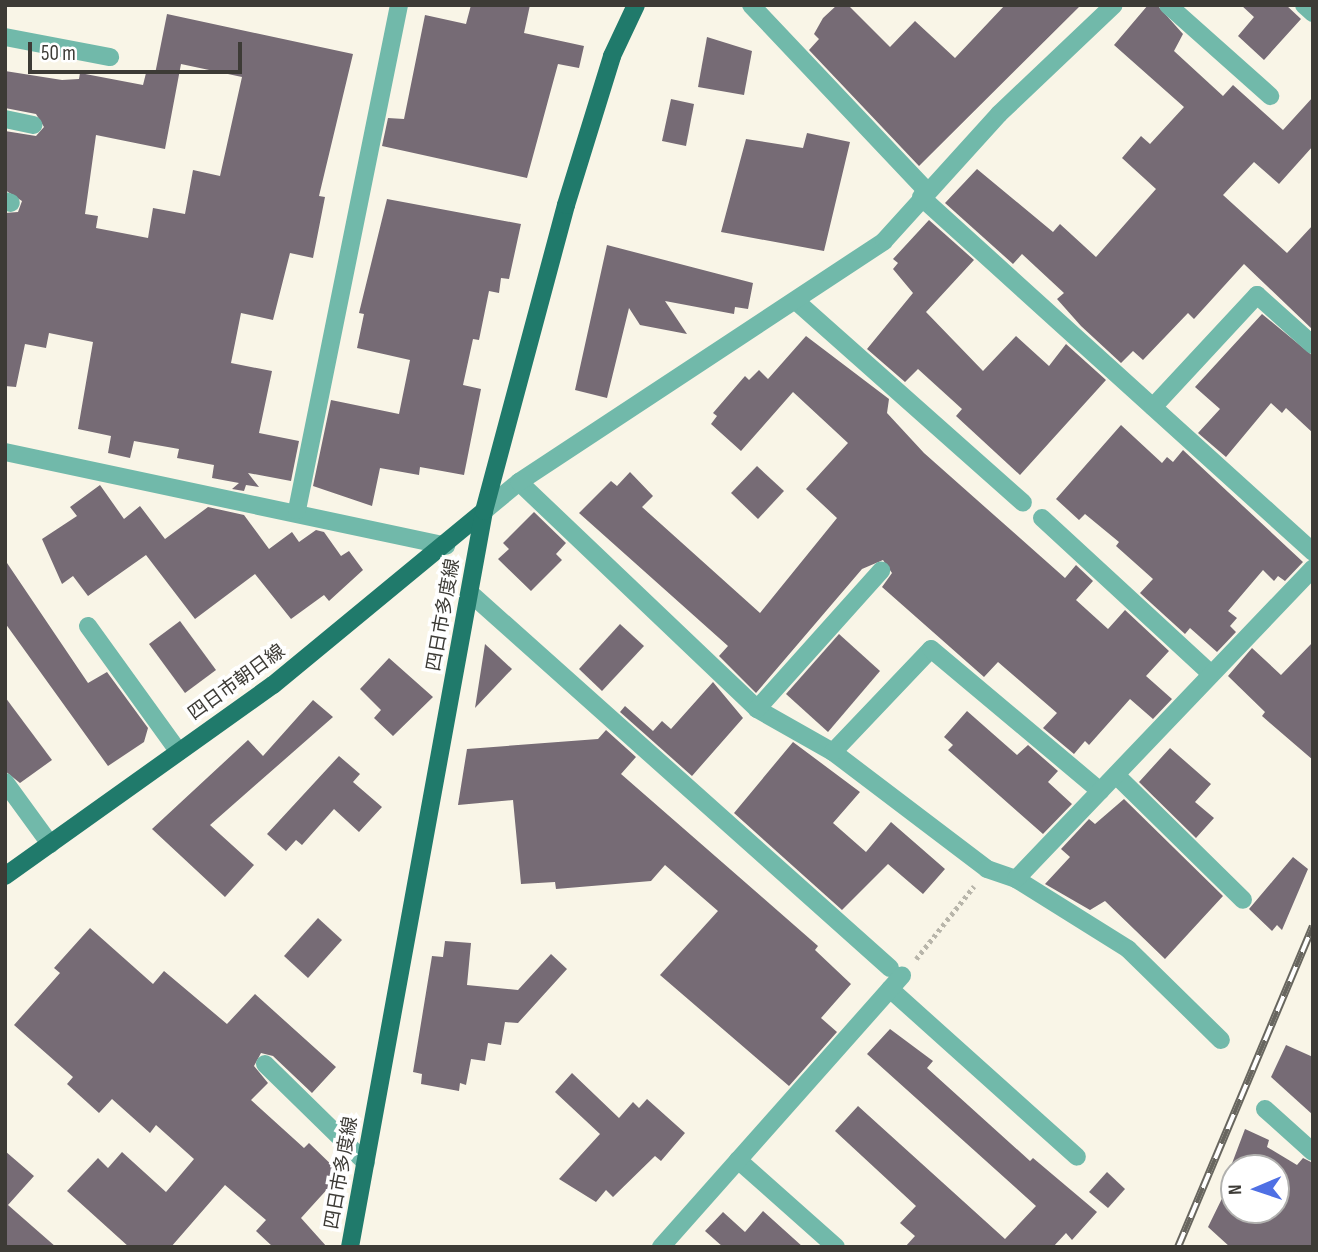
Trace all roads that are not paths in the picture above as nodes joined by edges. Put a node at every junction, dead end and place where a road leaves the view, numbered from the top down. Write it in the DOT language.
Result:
graph roads {
  1 [pos="399,5"];
  2 [pos="636,5"];
  3 [pos="751,5"];
  4 [pos="1114,5"];
  5 [pos="1168,5"];
  6 [pos="1304,5"];
  7 [pos="1313,13"];
  8 [pos="5,37"];
  9 [pos="110,57"];
  10 [pos="1270,96"];
  11 [pos="5,120"];
  12 [pos="33,125"];
  13 [pos="924,194"];
  14 [pos="797,302"];
  15 [pos="1313,345"];
  16 [pos="1153,407"];
  17 [pos="5,452"];
  18 [pos="519,482"];
  19 [pos="1023,503"];
  20 [pos="297,510"];
  21 [pos="484,512"];
  22 [pos="1041,518"];
  23 [pos="446,546"];
  24 [pos="1313,552"];
  25 [pos="1313,568"];
  26 [pos="881,571"];
  27 [pos="470,593"];
  28 [pos="88,626"];
  29 [pos="1212,674"];
  30 [pos="757,709"];
  31 [pos="179,752"];
  32 [pos="833,752"];
  33 [pos="1116,775"];
  34 [pos="5,782"];
  35 [pos="1100,791"];
  36 [pos="51,844"];
  37 [pos="5,876"];
  38 [pos="1016,879"];
  39 [pos="1243,900"];
  40 [pos="890,989"];
  41 [pos="1222,1040"];
  42 [pos="265,1064"];
  43 [pos="1265,1109"];
  44 [pos="1313,1152"];
  45 [pos="1077,1157"];
  46 [pos="738,1160"];
  47 [pos="366,1163"];
  48 [pos="350,1247"];
  49 [pos="661,1247"];
  50 [pos="836,1247"];
  1 -- 20 [label="street"];
  2 -- 21 [label="main road, 四日市多度線"];
  3 -- 13 [label="street"];
  4 -- 13 [label="street"];
  5 -- 10 [label="street"];
  6 -- 7 [label="street"];
  8 -- 9 [label="street"];
  11 -- 12 [label="street"];
  13 -- 14 [label="street"];
  13 -- 16 [label="street"];
  14 -- 18 [label="street"];
  14 -- 19 [label="street"];
  15 -- 16 [label="street"];
  16 -- 24 [label="street"];
  17 -- 20 [label="street"];
  18 -- 21 [label="street"];
  18 -- 30 [label="street"];
  20 -- 23 [label="street"];
  21 -- 23 [label="main road, 四日市朝日線"];
  21 -- 27 [label="main road, 四日市多度線"];
  22 -- 29 [label="street"];
  23 -- 31 [label="main road, 四日市朝日線"];
  25 -- 29 [label="street"];
  26 -- 30 [label="street"];
  27 -- 40 [label="street"];
  27 -- 47 [label="main road, 四日市多度線"];
  28 -- 31 [label="street"];
  29 -- 33 [label="street"];
  30 -- 32 [label="street"];
  31 -- 36 [label="main road, 四日市朝日線"];
  32 -- 35 [label="street"];
  32 -- 38 [label="street"];
  33 -- 35 [label="street"];
  33 -- 39 [label="street"];
  34 -- 36 [label="street"];
  35 -- 38 [label="street"];
  36 -- 37 [label="main road, 四日市朝日線"];
  38 -- 41 [label="street"];
  40 -- 45 [label="street"];
  40 -- 46 [label="street"];
  42 -- 47 [label="street"];
  43 -- 44 [label="street"];
  46 -- 49 [label="street"];
  46 -- 50 [label="street"];
  47 -- 48 [label="main road, 四日市多度線"];
}
